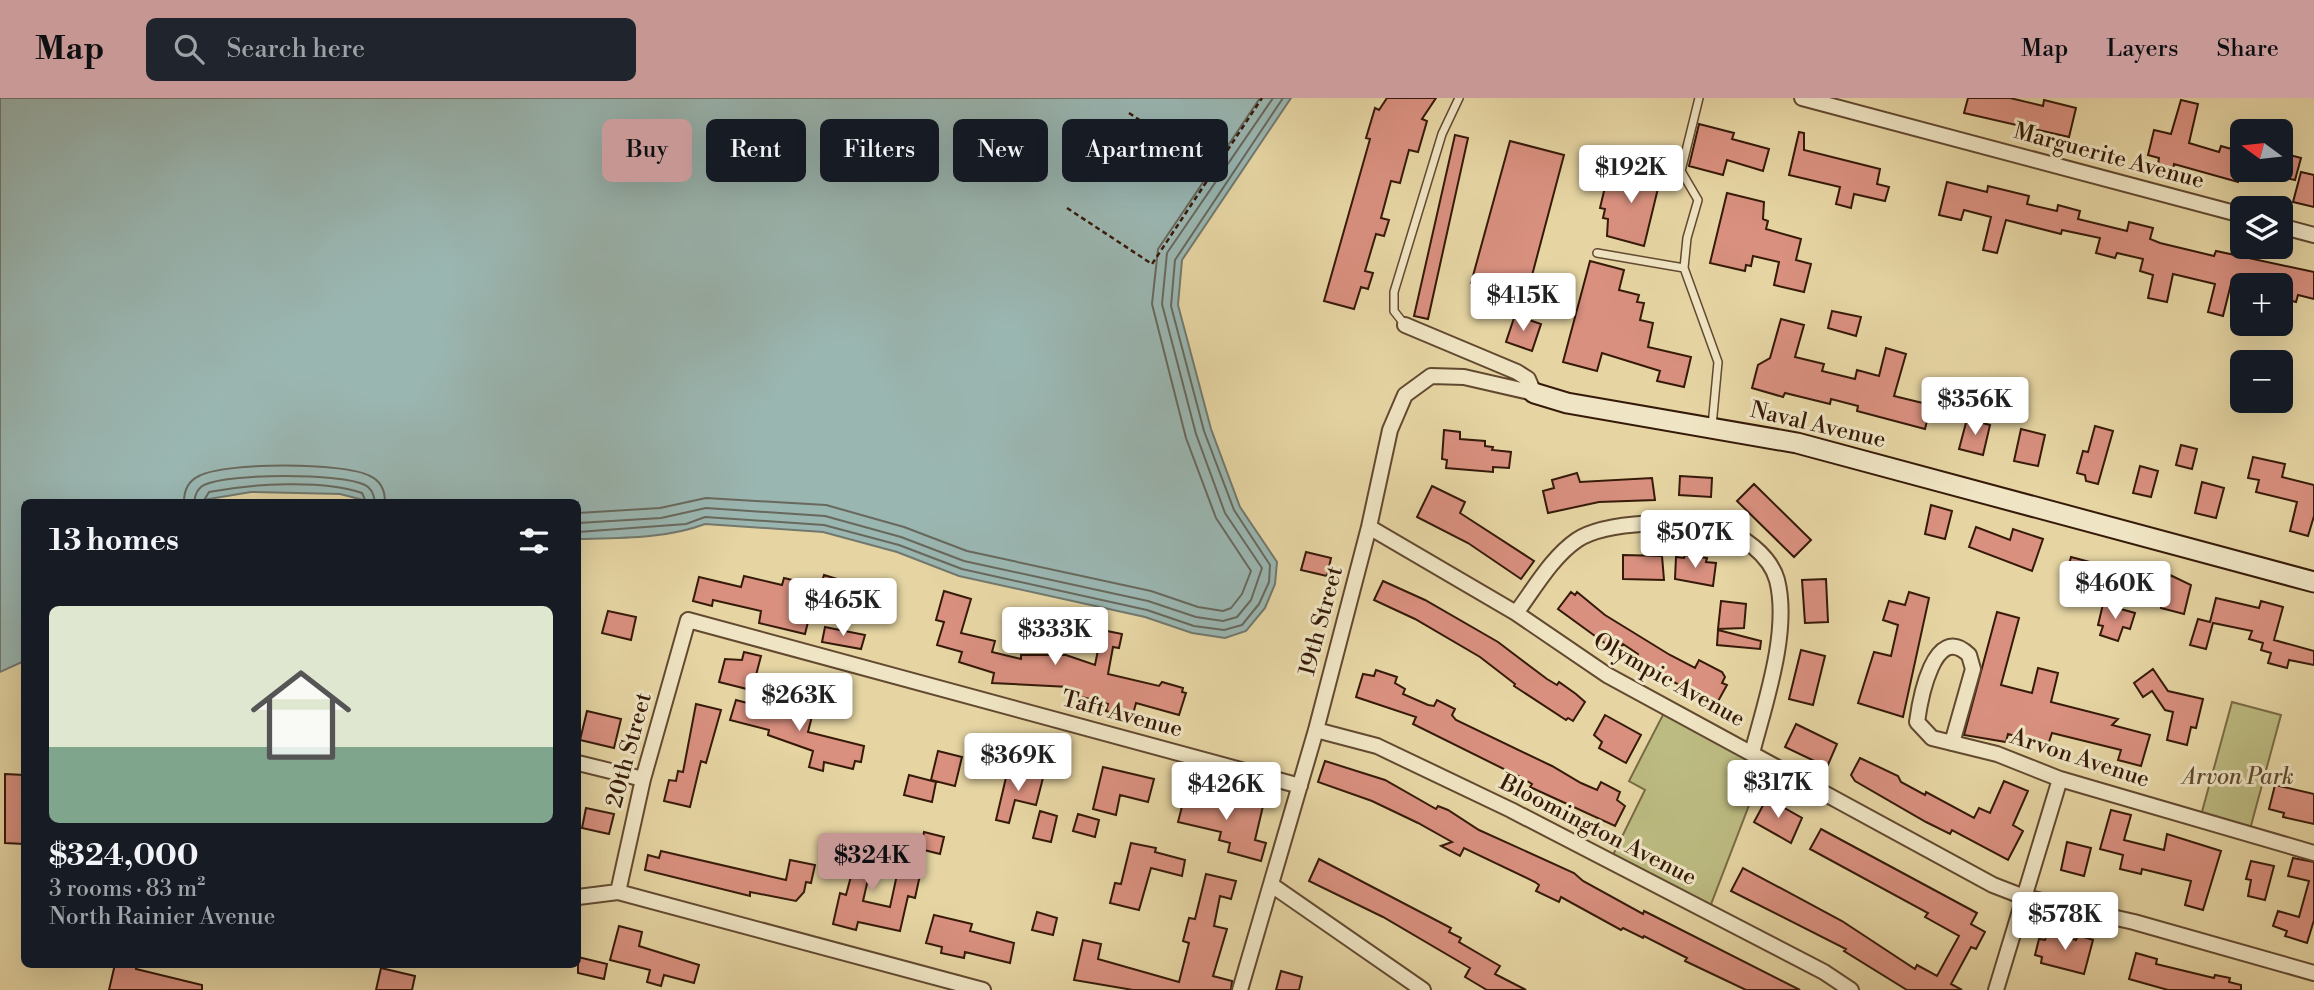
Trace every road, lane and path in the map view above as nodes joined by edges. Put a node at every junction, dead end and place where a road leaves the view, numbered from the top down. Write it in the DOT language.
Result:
graph roads {
  1 [pos="1262,98"];
  2 [pos="1459,98"];
  3 [pos="1699,98"];
  4 [pos="1802,98"];
  5 [pos="1129,113"];
  6 [pos="1138,119"];
  7 [pos="1228,149"];
  8 [pos="1206,182"];
  9 [pos="1067,208"];
  10 [pos="2230,212"];
  11 [pos="2293,229"];
  12 [pos="2314,235"];
  13 [pos="1597,253"];
  14 [pos="1684,268"];
  15 [pos="1405,325"];
  16 [pos="1534,393"];
  17 [pos="1712,426"];
  18 [pos="1369,527"];
  19 [pos="2314,582"];
  20 [pos="1516,613"];
  21 [pos="688,620"];
  22 [pos="1316,730"];
  23 [pos="1952,743"];
  24 [pos="1752,752"];
  25 [pos="581,764"];
  26 [pos="643,779"];
  27 [pos="2060,779"];
  28 [pos="1300,786"];
  29 [pos="2314,853"];
  30 [pos="1273,886"];
  31 [pos="618,892"];
  32 [pos="581,897"];
  33 [pos="2024,897"];
  34 [pos="2314,973"];
  35 [pos="983,990"];
  36 [pos="1240,990"];
  37 [pos="1423,990"];
  38 [pos="1851,990"];
  39 [pos="1996,990"];
  1 -- 7 [label="path"];
  2 -- 15 [label="lane"];
  3 -- 14 [label="lane"];
  4 -- 10 [label="street, Marguerite Avenue"];
  5 -- 6 [label="path"];
  8 -- 9 [label="path"];
  11 -- 12 [label="street"];
  13 -- 14 [label="lane"];
  14 -- 17 [label="lane"];
  15 -- 16 [label="street, Naval Avenue"];
  16 -- 17 [label="street, Naval Avenue"];
  16 -- 18 [label="street, 19th Street"];
  17 -- 19 [label="street, Naval Avenue"];
  18 -- 20 [label="street, Olympic Avenue"];
  18 -- 22 [label="street, 19th Street"];
  20 -- 24 [label="street, Olympic Avenue"];
  20 -- 24 [label="street"];
  21 -- 26 [label="street, 20th Street"];
  21 -- 28 [label="street, Taft Avenue"];
  22 -- 28 [label="street, 19th Street"];
  22 -- 38 [label="street, Bloomington Avenue"];
  23 -- 23 [label="street, Arvon Avenue"];
  23 -- 27 [label="street, Arvon Avenue"];
  24 -- 33 [label="street, Olympic Avenue"];
  25 -- 26 [label="street"];
  26 -- 31 [label="street, 20th Street"];
  27 -- 29 [label="street, Arvon Avenue"];
  27 -- 33 [label="street"];
  28 -- 30 [label="street, 19th Street"];
  30 -- 36 [label="street, 19th Street"];
  30 -- 37 [label="street"];
  31 -- 32 [label="street"];
  31 -- 35 [label="street"];
  33 -- 34 [label="street, Olympic Avenue"];
  33 -- 39 [label="street"];
}
